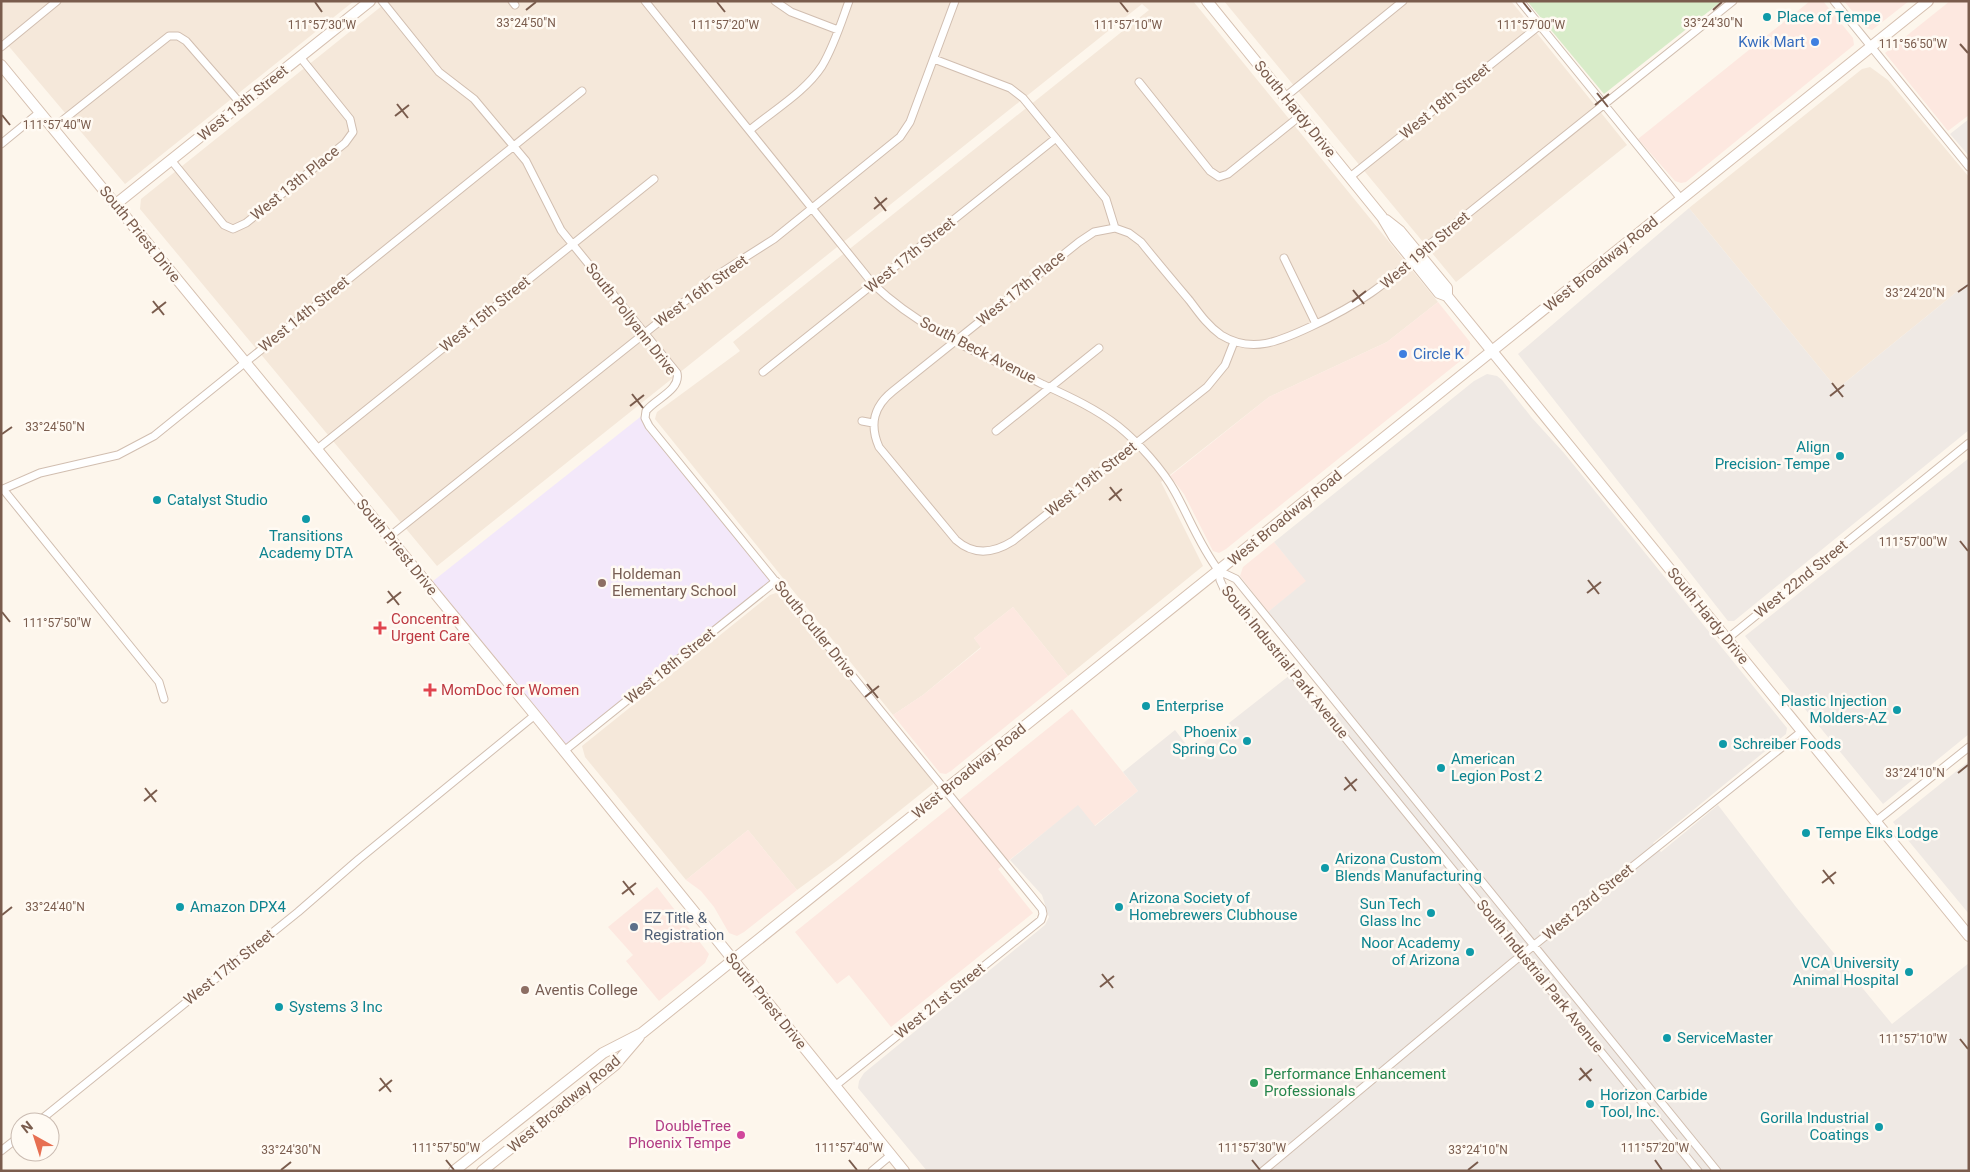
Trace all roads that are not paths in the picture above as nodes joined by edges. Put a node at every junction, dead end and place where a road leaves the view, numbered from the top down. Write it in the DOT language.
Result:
graph roads {
  1 [pos="57,1"];
  2 [pos="370,1"];
  3 [pos="382,1"];
  4 [pos="645,1"];
  5 [pos="775,1"];
  6 [pos="849,1"];
  7 [pos="956,1"];
  8 [pos="1207,1"];
  9 [pos="1520,1"];
  10 [pos="1733,1"];
  11 [pos="1834,1"];
  12 [pos="1928,1"];
  13 [pos="1398,3"];
  14 [pos="1540,25"];
  15 [pos="838,30"];
  16 [pos="1,47"];
  17 [pos="1872,47"];
  18 [pos="300,57"];
  19 [pos="934,59"];
  20 [pos="1,65"];
  21 [pos="1139,82"];
  22 [pos="582,91"];
  23 [pos="1285,97"];
  24 [pos="241,104"];
  25 [pos="1604,104"];
  26 [pos="40,112"];
  27 [pos="1300,116"];
  28 [pos="53,128"];
  29 [pos="750,130"];
  30 [pos="1056,138"];
  31 [pos="1,144"];
  32 [pos="513,146"];
  33 [pos="171,160"];
  34 [pos="1969,167"];
  35 [pos="1350,177"];
  36 [pos="654,179"];
  37 [pos="1681,199"];
  38 [pos="116,204"];
  39 [pos="813,207"];
  40 [pos="1115,228"];
  41 [pos="573,244"];
  42 [pos="1416,257"];
  43 [pos="1284,258"];
  44 [pos="874,284"];
  45 [pos="1316,324"];
  46 [pos="644,333"];
  47 [pos="954,341"];
  48 [pos="1234,342"];
  49 [pos="1100,348"];
  50 [pos="1492,352"];
  51 [pos="244,362"];
  52 [pos="764,372"];
  53 [pos="1050,388"];
  54 [pos="644,414"];
  55 [pos="862,421"];
  56 [pos="873,423"];
  57 [pos="996,431"];
  58 [pos="1136,443"];
  59 [pos="1969,443"];
  60 [pos="316,450"];
  61 [pos="2,489"];
  62 [pos="389,537"];
  63 [pos="980,551"];
  64 [pos="979,561"];
  65 [pos="1219,571"];
  66 [pos="776,581"];
  67 [pos="1727,639"];
  68 [pos="164,699"];
  69 [pos="535,715"];
  70 [pos="1801,732"];
  71 [pos="1969,747"];
  72 [pos="564,751"];
  73 [pos="946,790"];
  74 [pos="1875,822"];
  75 [pos="1043,914"];
  76 [pos="1969,936"];
  77 [pos="1534,945"];
  78 [pos="1522,955"];
  79 [pos="733,960"];
  80 [pos="642,1033"];
  81 [pos="835,1086"];
  82 [pos="50,1112"];
  83 [pos="891,1155"];
  84 [pos="454,1171"];
  85 [pos="482,1171"];
  86 [pos="872,1171"];
  87 [pos="904,1171"];
  88 [pos="1263,1171"];
  89 [pos="1698,1171"];
  90 [pos="1717,1171"];
  1 -- 16 [label="street"];
  2 -- 18 [label="main road, West 13th Street"];
  3 -- 32 [label="street, South Pollyann Drive"];
  4 -- 29 [label="street, South Beck Avenue"];
  5 -- 15 [label="street"];
  6 -- 15 [label="street"];
  7 -- 19 [label="street, West 16th Street"];
  8 -- 23 [label="main road, South Hardy Drive"];
  9 -- 14 [label="street"];
  10 -- 25 [label="street, West 19th Street"];
  11 -- 17 [label="street"];
  12 -- 17 [label="main road, West Broadway Road"];
  13 -- 23 [label="street"];
  14 -- 25 [label="street"];
  14 -- 35 [label="street, West 18th Street"];
  15 -- 29 [label="street"];
  17 -- 34 [label="street"];
  17 -- 37 [label="main road, West Broadway Road"];
  18 -- 24 [label="main road, West 13th Street"];
  18 -- 33 [label="street, West 13th Place"];
  19 -- 30 [label="street"];
  19 -- 39 [label="street, West 16th Street"];
  20 -- 26 [label="main road, South Priest Drive"];
  21 -- 27 [label="street"];
  22 -- 32 [label="street, West 14th Street"];
  23 -- 27 [label="main road, South Hardy Drive"];
  24 -- 28 [label="street"];
  24 -- 33 [label="main road, West 13th Street"];
  25 -- 37 [label="street"];
  25 -- 42 [label="street, West 19th Street"];
  26 -- 28 [label="main road, South Priest Drive"];
  26 -- 31 [label="street"];
  27 -- 35 [label="main road, South Hardy Drive"];
  28 -- 38 [label="main road, South Priest Drive"];
  29 -- 39 [label="street, South Beck Avenue"];
  30 -- 40 [label="street"];
  30 -- 44 [label="street, West 17th Street"];
  32 -- 41 [label="street, South Pollyann Drive"];
  32 -- 51 [label="street, West 14th Street"];
  33 -- 38 [label="main road, West 13th Street"];
  35 -- 42 [label="main road, South Hardy Drive"];
  36 -- 41 [label="street, West 15th Street"];
  37 -- 50 [label="main road, West Broadway Road"];
  38 -- 51 [label="main road, South Priest Drive"];
  39 -- 44 [label="street, South Beck Avenue"];
  39 -- 46 [label="street, West 16th Street"];
  40 -- 47 [label="street, West 17th Place"];
  40 -- 48 [label="street"];
  41 -- 46 [label="street, South Pollyann Drive"];
  41 -- 60 [label="street, West 15th Street"];
  42 -- 45 [label="street, West 19th Street"];
  42 -- 50 [label="main road, South Hardy Drive"];
  43 -- 45 [label="street"];
  44 -- 47 [label="street, South Beck Avenue"];
  44 -- 52 [label="street, West 17th Street"];
  45 -- 48 [label="street, West 19th Street"];
  46 -- 54 [label="street, South Pollyann Drive"];
  46 -- 62 [label="street, West 16th Street"];
  47 -- 53 [label="street, South Beck Avenue"];
  47 -- 56 [label="street, West 17th Place"];
  48 -- 58 [label="street, West 19th Street"];
  49 -- 53 [label="street"];
  50 -- 65 [label="main road, West Broadway Road"];
  50 -- 67 [label="main road, South Hardy Drive"];
  51 -- 60 [label="main road, South Priest Drive"];
  51 -- 61 [label="street, West 14th Street"];
  53 -- 57 [label="street"];
  53 -- 58 [label="street, South Beck Avenue"];
  54 -- 66 [label="street, South Cutler Drive"];
  55 -- 56 [label="street"];
  56 -- 63 [label="street"];
  58 -- 63 [label="street, West 19th Street"];
  58 -- 65 [label="street, South Beck Avenue"];
  59 -- 67 [label="street, West 22nd Street"];
  60 -- 62 [label="main road, South Priest Drive"];
  61 -- 68 [label="street"];
  62 -- 69 [label="main road, South Priest Drive"];
  63 -- 64 [label="street"];
  65 -- 73 [label="main road, West Broadway Road"];
  65 -- 77 [label="street, South Industrial Park Avenue"];
  65 -- 78 [label="street, South Industrial Park Avenue"];
  66 -- 72 [label="street, West 18th Street"];
  66 -- 73 [label="street, South Cutler Drive"];
  67 -- 70 [label="main road, South Hardy Drive"];
  69 -- 72 [label="main road, South Priest Drive"];
  69 -- 82 [label="street, West 17th Street"];
  70 -- 74 [label="main road, South Hardy Drive"];
  70 -- 77 [label="street, West 23rd Street"];
  71 -- 74 [label="street"];
  72 -- 79 [label="main road, South Priest Drive"];
  73 -- 75 [label="street, South Cutler Drive"];
  73 -- 79 [label="main road, West Broadway Road"];
  74 -- 76 [label="main road, South Hardy Drive"];
  75 -- 81 [label="street, West 21st Street"];
  77 -- 78 [label="street, West 23rd Street"];
  77 -- 90 [label="street, South Industrial Park Avenue"];
  78 -- 88 [label="street, West 23rd Street"];
  78 -- 89 [label="street, South Industrial Park Avenue"];
  79 -- 80 [label="main road, West Broadway Road"];
  79 -- 81 [label="main road, South Priest Drive"];
  80 -- 84 [label="main road, West Broadway Road"];
  80 -- 85 [label="main road, West Broadway Road"];
  81 -- 83 [label="main road, South Priest Drive"];
  83 -- 86 [label="street"];
  83 -- 87 [label="main road, South Priest Drive"];
}
